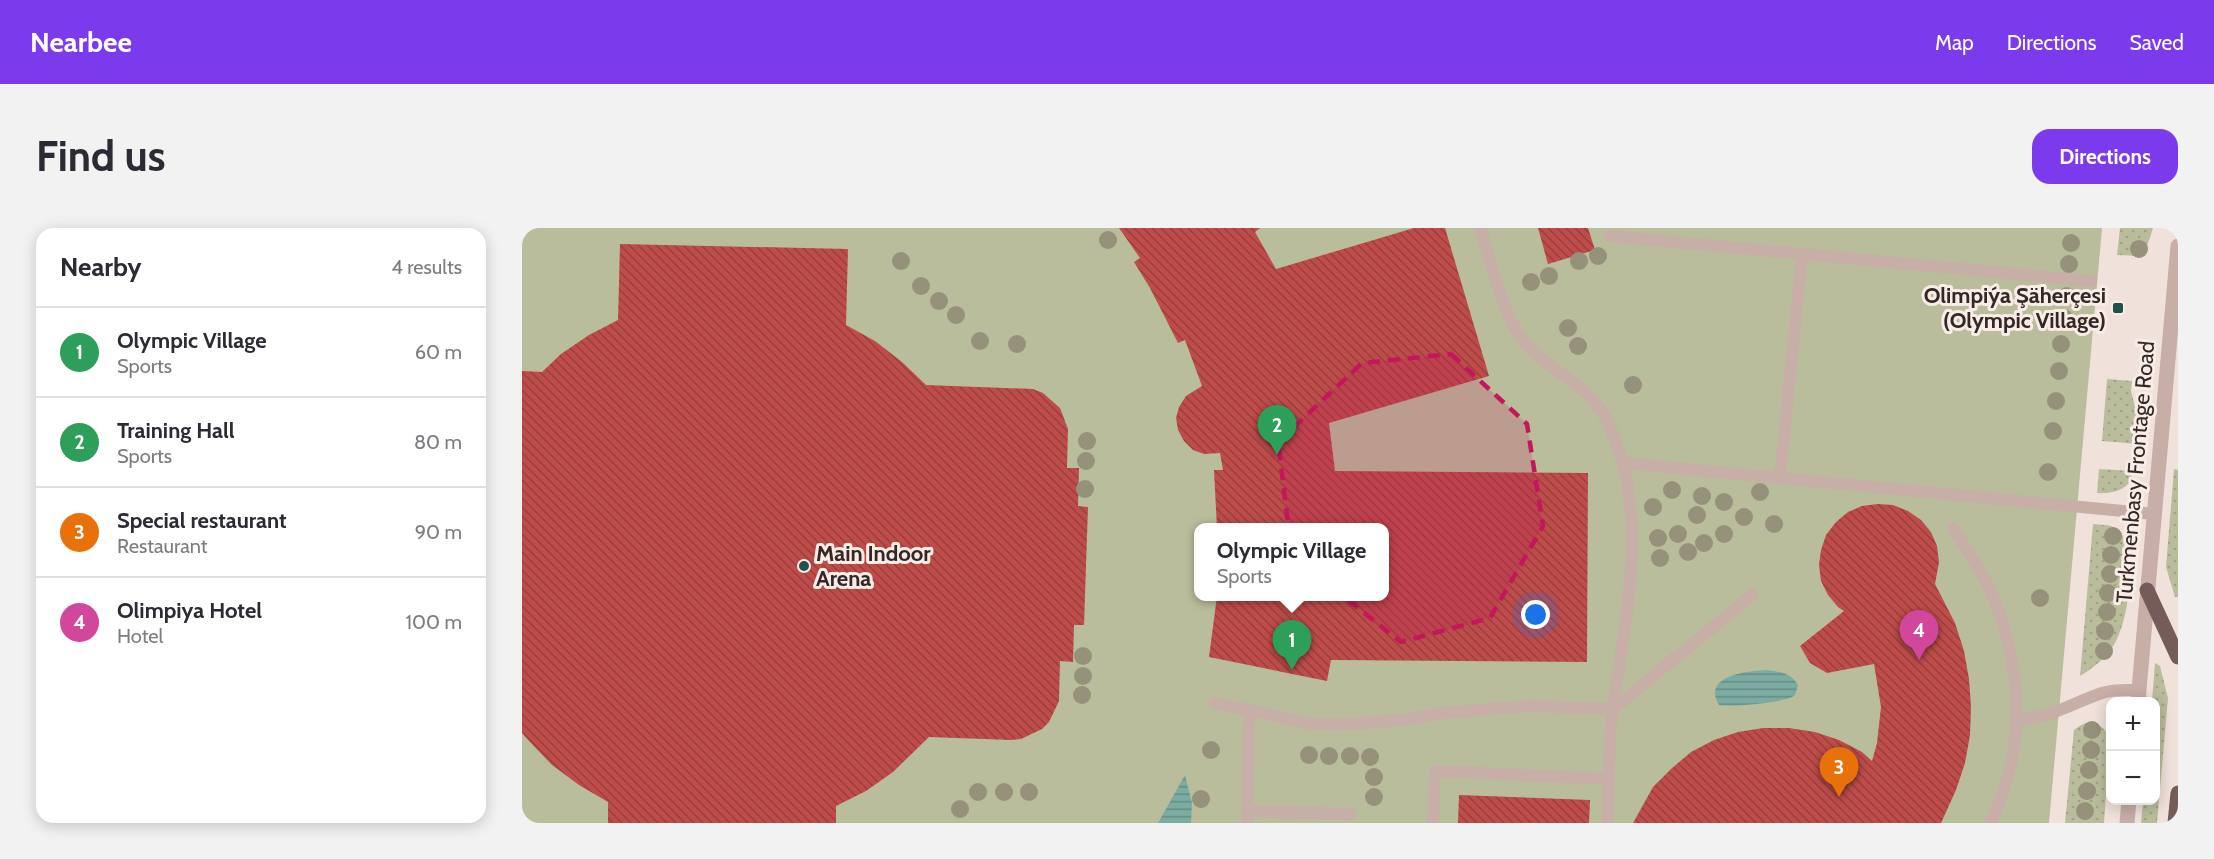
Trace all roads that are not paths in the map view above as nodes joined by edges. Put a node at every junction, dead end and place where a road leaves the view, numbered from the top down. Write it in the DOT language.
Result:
graph roads {
  1 [pos="1480,228"];
  2 [pos="1677,228"];
  3 [pos="1610,236"];
  4 [pos="1676,242"];
  5 [pos="2178,246"];
  6 [pos="1802,254"];
  7 [pos="2091,281"];
  8 [pos="1624,463"];
  9 [pos="1780,478"];
  10 [pos="2154,514"];
  11 [pos="1953,528"];
  12 [pos="2147,590"];
  13 [pos="1752,596"];
  14 [pos="2178,657"];
  15 [pos="2138,696"];
  16 [pos="1214,703"];
  17 [pos="1613,709"];
  18 [pos="1249,711"];
  19 [pos="2017,720"];
  20 [pos="1609,779"];
  21 [pos="2178,793"];
  22 [pos="2129,805"];
  23 [pos="1351,814"];
  24 [pos="1247,817"];
  25 [pos="1433,823"];
  26 [pos="1607,823"];
  27 [pos="1990,823"];
  28 [pos="2127,823"];
  29 [pos="2175,823"];
  1 -- 8 [label="lane"];
  2 -- 4 [label="lane"];
  3 -- 4 [label="lane"];
  4 -- 6 [label="lane"];
  5 -- 10 [label="street, Turkmenbasy Frontage Road"];
  6 -- 7 [label="lane"];
  6 -- 9 [label="lane"];
  8 -- 9 [label="lane"];
  8 -- 17 [label="lane"];
  9 -- 10 [label="lane"];
  10 -- 12 [label="street, Turkmenbasy Frontage Road"];
  11 -- 19 [label="lane"];
  12 -- 14 [label="main road"];
  12 -- 15 [label="street, Turkmenbasy Frontage Road"];
  13 -- 17 [label="lane"];
  15 -- 19 [label="lane"];
  16 -- 18 [label="lane"];
  17 -- 18 [label="lane"];
  17 -- 20 [label="lane"];
  18 -- 24 [label="lane"];
  19 -- 27 [label="lane"];
  20 -- 25 [label="lane"];
  20 -- 26 [label="lane"];
  21 -- 29 [label="main road"];
  22 -- 28 [label="street"];
  23 -- 24 [label="lane"];
}
